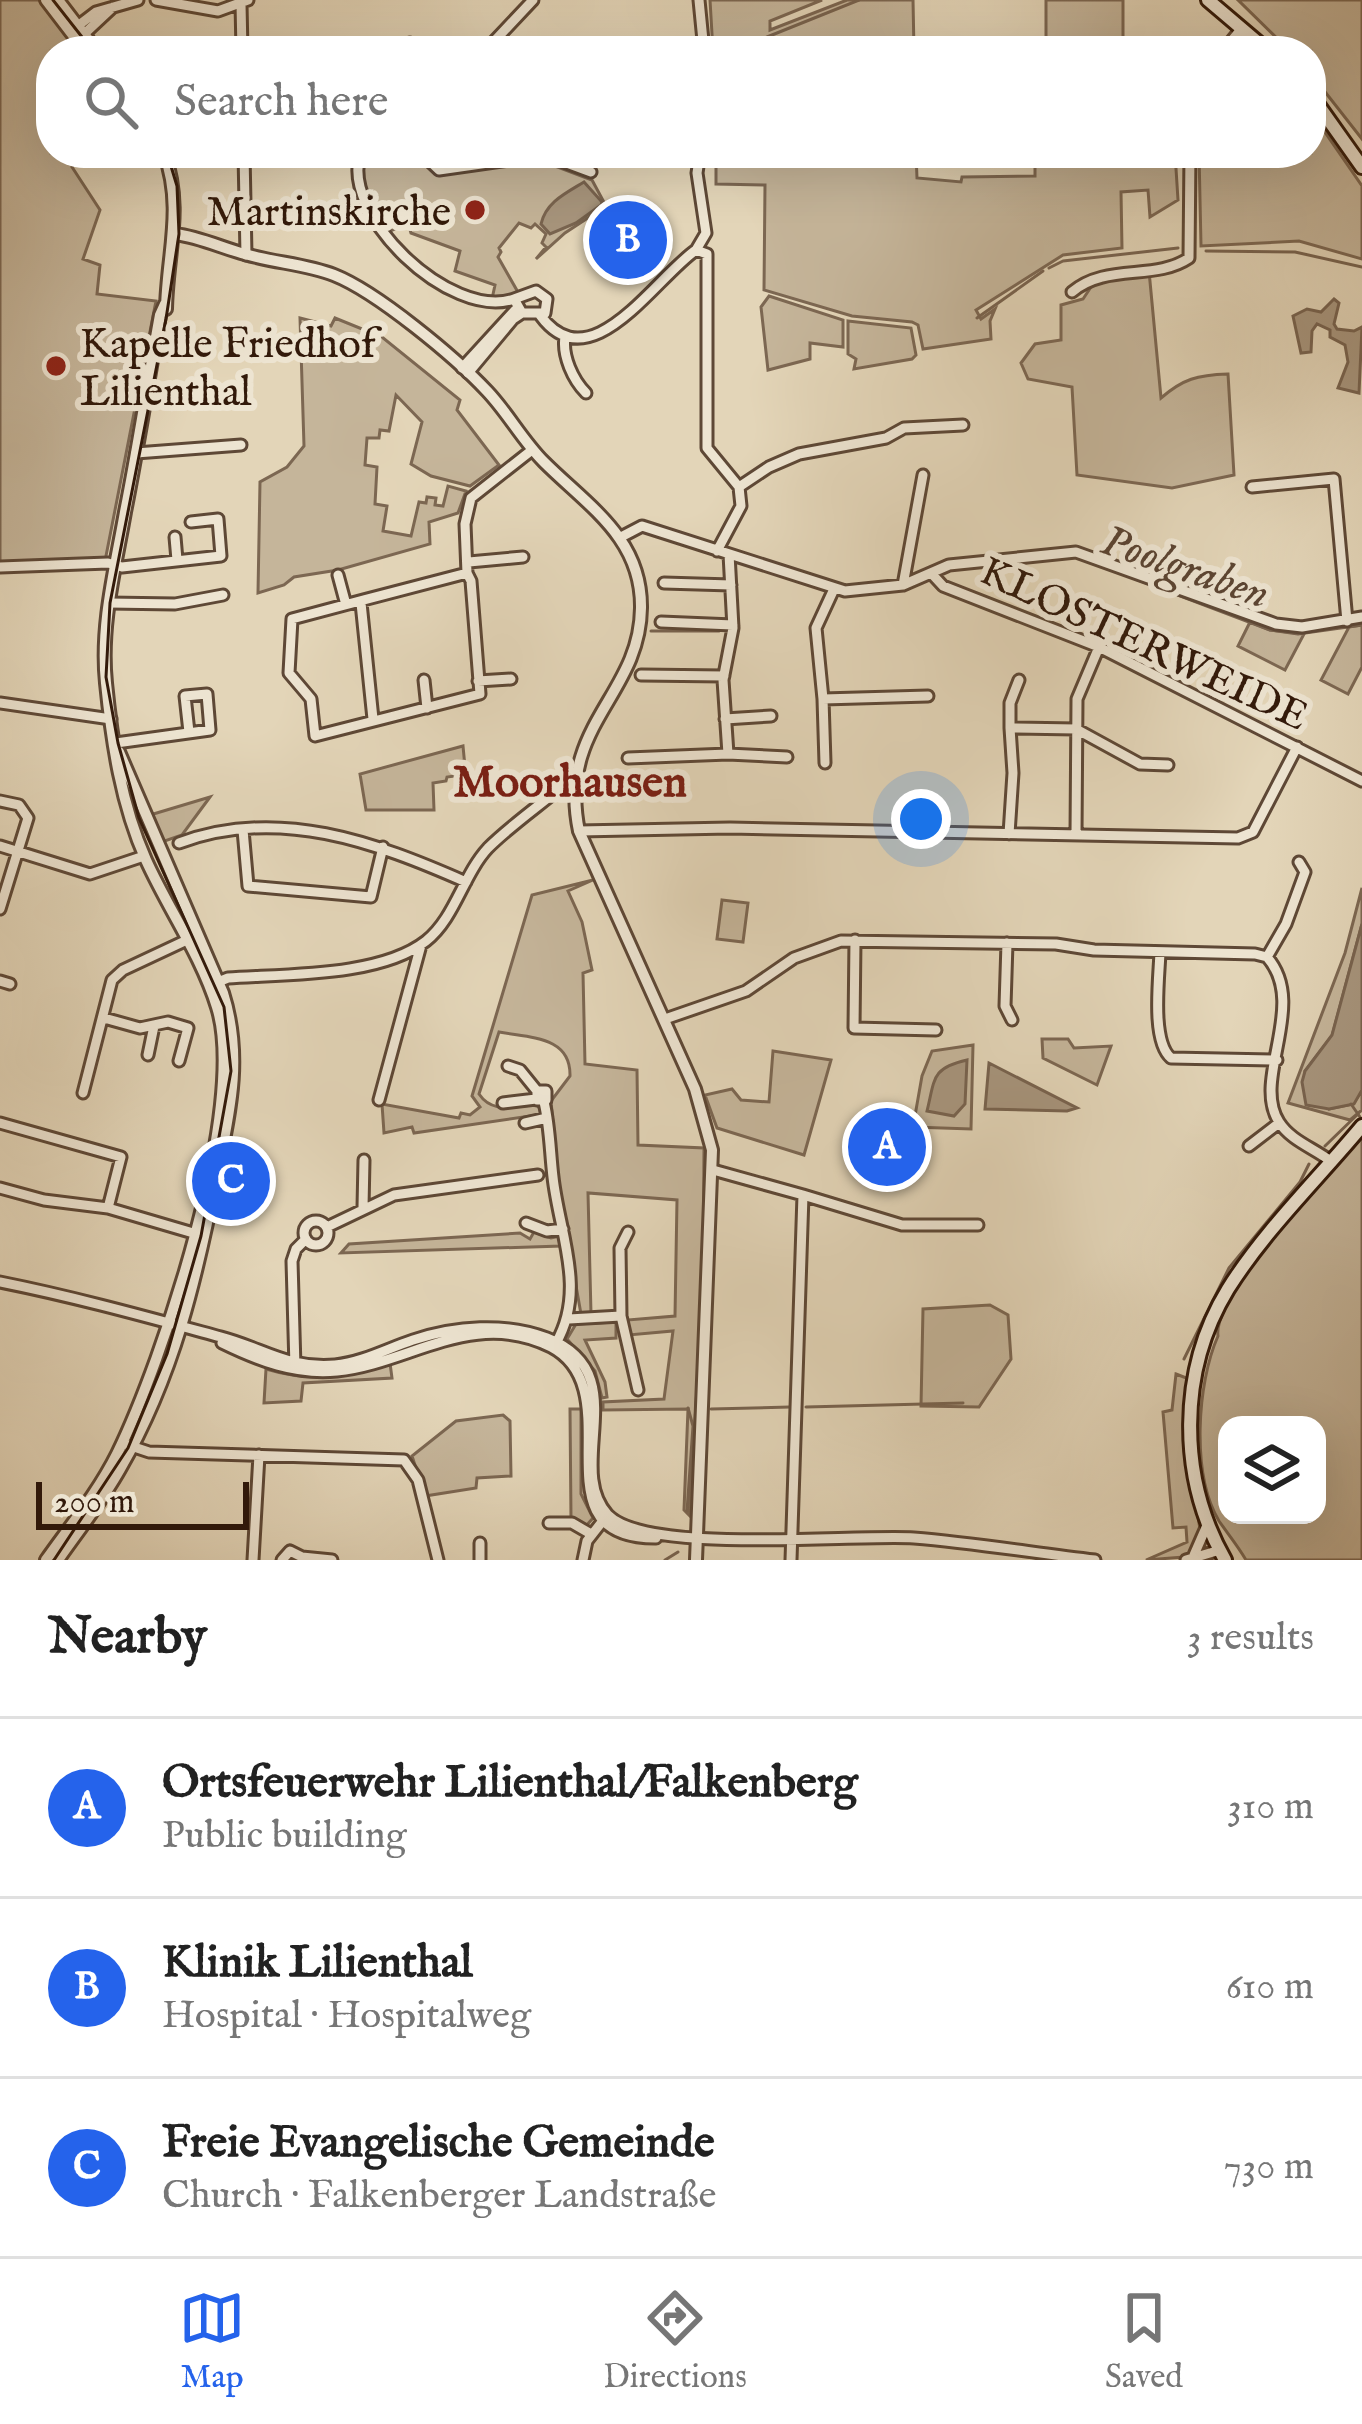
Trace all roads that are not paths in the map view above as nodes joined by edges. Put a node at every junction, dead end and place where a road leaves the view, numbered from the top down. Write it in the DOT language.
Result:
graph roads {
  1 [pos="46,0"];
  2 [pos="58,0"];
  3 [pos="139,0"];
  4 [pos="156,0"];
  5 [pos="533,0"];
  6 [pos="700,0"];
  7 [pos="1208,0"];
  8 [pos="245,2"];
  9 [pos="1242,28"];
  10 [pos="78,31"];
  11 [pos="80,36"];
  12 [pos="83,36"];
  13 [pos="243,36"];
  14 [pos="499,36"];
  15 [pos="703,36"];
  16 [pos="1235,36"];
  17 [pos="1251,36"];
  18 [pos="1326,116"];
  19 [pos="1362,167"];
  20 [pos="168,168"];
  21 [pos="244,168"];
  22 [pos="359,168"];
  23 [pos="581,168"];
  24 [pos="698,168"];
  25 [pos="1190,168"];
  26 [pos="591,172"];
  27 [pos="175,234"];
  28 [pos="696,250"];
  29 [pos="246,255"];
  30 [pos="1072,292"];
  31 [pos="518,306"];
  32 [pos="540,315"];
  33 [pos="566,337"];
  34 [pos="465,371"];
  35 [pos="586,393"];
  36 [pos="963,425"];
  37 [pos="241,445"];
  38 [pos="532,449"];
  39 [pos="136,453"];
  40 [pos="923,475"];
  41 [pos="740,488"];
  42 [pos="1252,488"];
  43 [pos="191,522"];
  44 [pos="621,536"];
  45 [pos="175,537"];
  46 [pos="723,553"];
  47 [pos="523,557"];
  48 [pos="177,560"];
  49 [pos="117,566"];
  50 [pos="0,567"];
  51 [pos="468,567"];
  52 [pos="931,573"];
  53 [pos="338,575"];
  54 [pos="664,583"];
  55 [pos="731,585"];
  56 [pos="902,585"];
  57 [pos="834,589"];
  58 [pos="223,596"];
  59 [pos="345,601"];
  60 [pos="109,603"];
  61 [pos="361,603"];
  62 [pos="1362,617"];
  63 [pos="1346,621"];
  64 [pos="661,622"];
  65 [pos="733,625"];
  66 [pos="1099,647"];
  67 [pos="641,675"];
  68 [pos="724,676"];
  69 [pos="511,679"];
  70 [pos="424,680"];
  71 [pos="1019,680"];
  72 [pos="478,682"];
  73 [pos="928,696"];
  74 [pos="823,699"];
  75 [pos="0,703"];
  76 [pos="427,708"];
  77 [pos="771,716"];
  78 [pos="725,718"];
  79 [pos="111,719"];
  80 [pos="373,719"];
  81 [pos="1010,728"];
  82 [pos="1076,729"];
  83 [pos="189,732"];
  84 [pos="116,743"];
  85 [pos="1297,748"];
  86 [pos="728,754"];
  87 [pos="787,757"];
  88 [pos="628,758"];
  89 [pos="1362,763"];
  90 [pos="825,764"];
  91 [pos="1168,765"];
  92 [pos="1346,773"];
  93 [pos="1362,782"];
  94 [pos="574,788"];
  95 [pos="0,802"];
  96 [pos="243,830"];
  97 [pos="579,831"];
  98 [pos="1009,834"];
  99 [pos="1076,835"];
  100 [pos="179,843"];
  101 [pos="0,846"];
  102 [pos="383,847"];
  103 [pos="20,853"];
  104 [pos="144,856"];
  105 [pos="1299,862"];
  106 [pos="466,882"];
  107 [pos="0,909"];
  108 [pos="187,940"];
  109 [pos="855,940"];
  110 [pos="1007,943"];
  111 [pos="421,945"];
  112 [pos="1160,952"];
  113 [pos="1267,957"];
  114 [pos="214,984"];
  115 [pos="104,1018"];
  116 [pos="665,1019"];
  117 [pos="1012,1020"];
  118 [pos="154,1026"];
  119 [pos="936,1030"];
  120 [pos="148,1055"];
  121 [pos="1277,1060"];
  122 [pos="178,1061"];
  123 [pos="508,1066"];
  124 [pos="87,1078"];
  125 [pos="102,1082"];
  126 [pos="83,1093"];
  127 [pos="539,1097"];
  128 [pos="379,1100"];
  129 [pos="503,1103"];
  130 [pos="547,1118"];
  131 [pos="0,1123"];
  132 [pos="525,1123"];
  133 [pos="1280,1123"];
  134 [pos="1362,1126"];
  135 [pos="1250,1146"];
  136 [pos="364,1160"];
  137 [pos="552,1165"];
  138 [pos="1328,1166"];
  139 [pos="712,1170"];
  140 [pos="538,1175"];
  141 [pos="553,1180"];
  142 [pos="0,1188"];
  143 [pos="803,1195"];
  144 [pos="363,1207"];
  145 [pos="108,1208"];
  146 [pos="526,1223"];
  147 [pos="978,1225"];
  148 [pos="327,1227"];
  149 [pos="563,1229"];
  150 [pos="628,1232"];
  151 [pos="200,1235"];
  152 [pos="306,1240"];
  153 [pos="0,1282"];
  154 [pos="621,1316"];
  155 [pos="569,1319"];
  156 [pos="167,1323"];
  157 [pos="183,1327"];
  158 [pos="555,1345"];
  159 [pos="295,1367"];
  160 [pos="638,1390"];
  161 [pos="127,1445"];
  162 [pos="259,1455"];
  163 [pos="606,1517"];
  164 [pos="549,1523"];
  165 [pos="1208,1523"];
  166 [pos="591,1534"];
  167 [pos="697,1537"];
  168 [pos="792,1539"];
  169 [pos="480,1543"];
  170 [pos="984,1546"];
  171 [pos="286,1555"];
  172 [pos="1222,1555"];
  173 [pos="1190,1558"];
  174 [pos="46,1560"];
  175 [pos="58,1560"];
  176 [pos="253,1560"];
  177 [pos="332,1560"];
  178 [pos="438,1560"];
  179 [pos="480,1560"];
  180 [pos="583,1560"];
  181 [pos="696,1560"];
  182 [pos="791,1560"];
  183 [pos="983,1560"];
  184 [pos="1095,1560"];
  1 -- 10 [label="street"];
  2 -- 10 [label="street"];
  3 -- 10 [label="street"];
  4 -- 8 [label="street"];
  5 -- 14 [label="street"];
  6 -- 15 [label="street"];
  7 -- 9 [label="main road"];
  8 -- 13 [label="street"];
  9 -- 16 [label="street"];
  9 -- 17 [label="main road"];
  10 -- 11 [label="street"];
  10 -- 12 [label="street"];
  18 -- 19 [label="main road"];
  20 -- 27 [label="street"];
  21 -- 29 [label="street"];
  22 -- 31 [label="street"];
  23 -- 26 [label="street"];
  24 -- 28 [label="street"];
  25 -- 30 [label="street"];
  27 -- 29 [label="street"];
  27 -- 39 [label="street"];
  28 -- 33 [label="street"];
  28 -- 41 [label="street"];
  29 -- 34 [label="street"];
  31 -- 32 [label="street"];
  31 -- 32 [label="street"];
  31 -- 34 [label="street"];
  32 -- 33 [label="street"];
  33 -- 35 [label="street"];
  34 -- 38 [label="street"];
  36 -- 41 [label="street"];
  37 -- 39 [label="street"];
  38 -- 44 [label="street"];
  38 -- 51 [label="street"];
  39 -- 49 [label="street"];
  40 -- 56 [label="street"];
  41 -- 46 [label="street"];
  42 -- 63 [label="street"];
  43 -- 48 [label="street"];
  44 -- 46 [label="street, KLOSTERWEIDE"];
  44 -- 94 [label="street"];
  45 -- 48 [label="street"];
  46 -- 55 [label="street"];
  46 -- 57 [label="street, KLOSTERWEIDE"];
  47 -- 51 [label="street"];
  48 -- 49 [label="street"];
  49 -- 50 [label="street"];
  49 -- 60 [label="street"];
  51 -- 61 [label="street"];
  51 -- 72 [label="street"];
  52 -- 56 [label="street, KLOSTERWEIDE"];
  52 -- 63 [label="street"];
  52 -- 66 [label="street, KLOSTERWEIDE"];
  53 -- 59 [label="street"];
  54 -- 55 [label="street"];
  55 -- 65 [label="street"];
  56 -- 57 [label="street, KLOSTERWEIDE"];
  57 -- 74 [label="street"];
  58 -- 60 [label="street"];
  59 -- 61 [label="street"];
  59 -- 80 [label="street"];
  60 -- 79 [label="street"];
  61 -- 80 [label="street"];
  62 -- 63 [label="street"];
  64 -- 65 [label="street"];
  65 -- 68 [label="street"];
  66 -- 82 [label="street"];
  66 -- 85 [label="street, KLOSTERWEIDE"];
  67 -- 68 [label="street"];
  68 -- 78 [label="street"];
  69 -- 72 [label="street"];
  70 -- 76 [label="street"];
  71 -- 81 [label="street"];
  72 -- 76 [label="street"];
  73 -- 74 [label="street"];
  74 -- 90 [label="street"];
  75 -- 79 [label="street"];
  76 -- 80 [label="street"];
  77 -- 78 [label="street"];
  78 -- 86 [label="street"];
  79 -- 84 [label="street"];
  81 -- 82 [label="street"];
  81 -- 98 [label="street"];
  82 -- 91 [label="street"];
  82 -- 99 [label="street"];
  83 -- 83 [label="street"];
  83 -- 84 [label="street"];
  84 -- 104 [label="street"];
  84 -- 114 [label="street"];
  85 -- 92 [label="street, KLOSTERWEIDE"];
  85 -- 99 [label="street"];
  86 -- 87 [label="street"];
  86 -- 88 [label="street"];
  89 -- 92 [label="street"];
  92 -- 93 [label="street, KLOSTERWEIDE"];
  94 -- 97 [label="street"];
  94 -- 106 [label="street"];
  95 -- 103 [label="street"];
  96 -- 100 [label="street"];
  96 -- 102 [label="street"];
  96 -- 102 [label="street"];
  97 -- 98 [label="street"];
  97 -- 116 [label="street"];
  98 -- 99 [label="street"];
  101 -- 103 [label="street"];
  102 -- 106 [label="street"];
  103 -- 104 [label="street"];
  103 -- 107 [label="street"];
  104 -- 108 [label="street"];
  105 -- 113 [label="street"];
  106 -- 111 [label="street"];
  108 -- 114 [label="street"];
  108 -- 115 [label="street"];
  109 -- 110 [label="street"];
  109 -- 116 [label="street"];
  109 -- 119 [label="street"];
  110 -- 112 [label="street"];
  110 -- 117 [label="street"];
  111 -- 114 [label="street"];
  111 -- 128 [label="street"];
  112 -- 113 [label="street"];
  112 -- 121 [label="street"];
  113 -- 121 [label="street"];
  114 -- 151 [label="street"];
  115 -- 118 [label="street"];
  115 -- 124 [label="street"];
  116 -- 139 [label="street"];
  118 -- 120 [label="street"];
  118 -- 122 [label="street"];
  121 -- 133 [label="street"];
  123 -- 127 [label="street"];
  124 -- 125 [label="street"];
  124 -- 126 [label="street"];
  127 -- 129 [label="street"];
  127 -- 130 [label="street"];
  130 -- 132 [label="street"];
  130 -- 137 [label="street"];
  131 -- 145 [label="street"];
  133 -- 135 [label="street"];
  133 -- 138 [label="street"];
  134 -- 138 [label="main road"];
  136 -- 144 [label="street"];
  137 -- 140 [label="street"];
  137 -- 141 [label="street"];
  138 -- 165 [label="main road"];
  139 -- 143 [label="street"];
  139 -- 167 [label="street"];
  140 -- 141 [label="street"];
  140 -- 144 [label="street"];
  141 -- 149 [label="street"];
  142 -- 145 [label="street"];
  143 -- 147 [label="street"];
  143 -- 168 [label="street"];
  144 -- 148 [label="street"];
  145 -- 151 [label="street"];
  146 -- 149 [label="street"];
  148 -- 152 [label="street"];
  148 -- 152 [label="street"];
  149 -- 155 [label="street"];
  150 -- 154 [label="street"];
  151 -- 156 [label="street"];
  151 -- 157 [label="street"];
  152 -- 159 [label="street"];
  153 -- 156 [label="street"];
  154 -- 155 [label="street"];
  154 -- 160 [label="street"];
  155 -- 158 [label="street"];
  156 -- 157 [label="street"];
  156 -- 161 [label="street"];
  157 -- 159 [label="street"];
  157 -- 161 [label="street"];
  158 -- 159 [label="street"];
  158 -- 163 [label="street"];
  161 -- 162 [label="street"];
  161 -- 174 [label="street"];
  161 -- 175 [label="street"];
  162 -- 176 [label="street"];
  162 -- 178 [label="street"];
  163 -- 166 [label="street"];
  163 -- 167 [label="street"];
  164 -- 166 [label="street"];
  165 -- 172 [label="main road"];
  165 -- 173 [label="street"];
  166 -- 180 [label="street"];
  167 -- 168 [label="street"];
  167 -- 181 [label="street"];
  168 -- 170 [label="street"];
  168 -- 182 [label="street"];
  169 -- 179 [label="street"];
  170 -- 183 [label="street"];
  170 -- 184 [label="street"];
  171 -- 177 [label="street"];
  172 -- 173 [label="street"];
}
